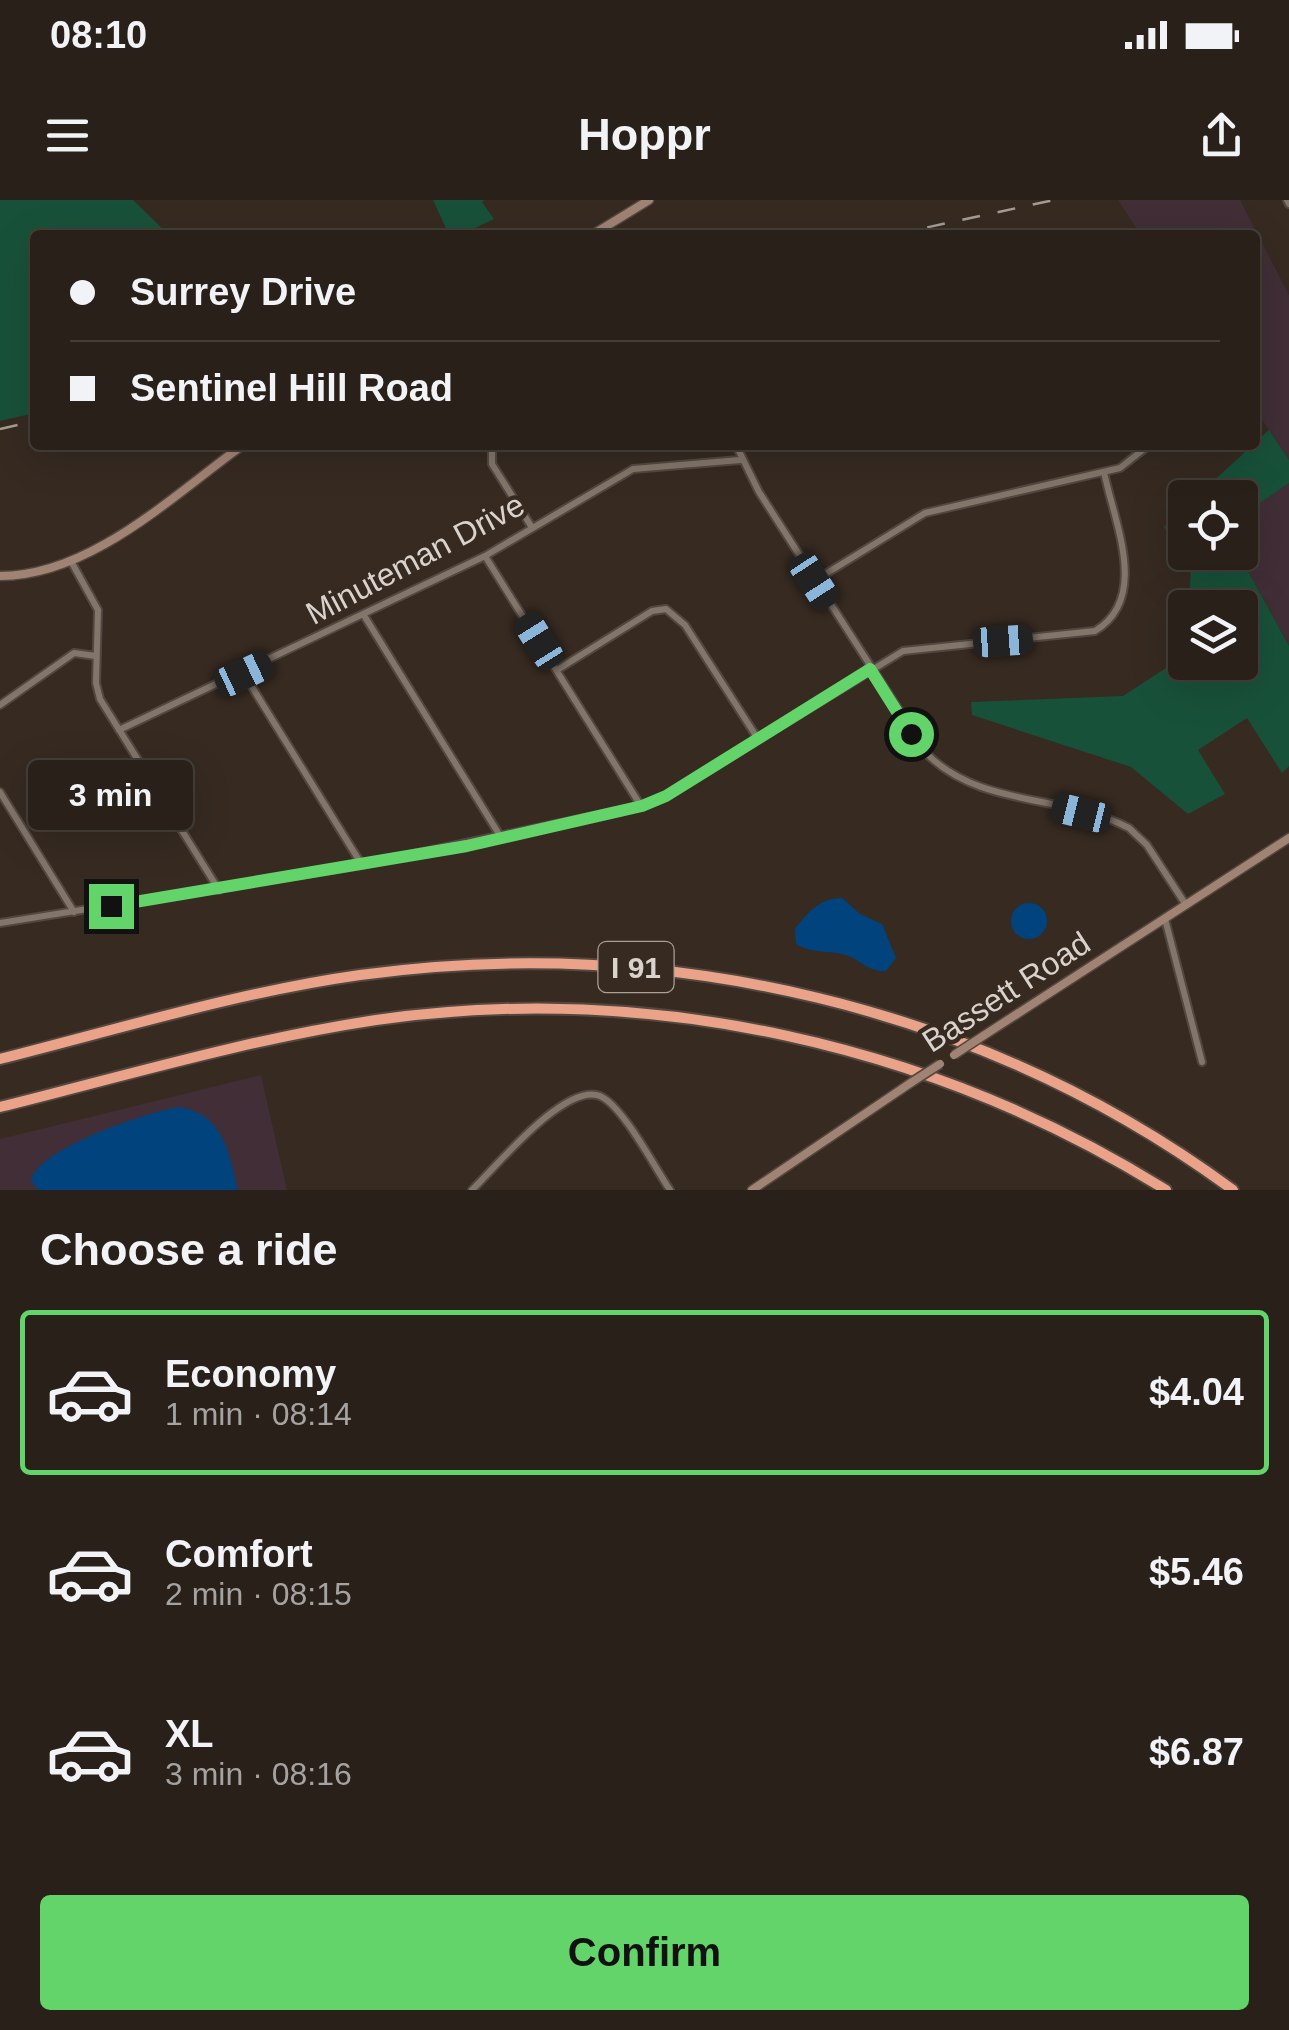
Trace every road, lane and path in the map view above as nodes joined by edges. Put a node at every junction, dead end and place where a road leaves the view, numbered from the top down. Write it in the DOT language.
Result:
graph roads {
  1 [pos="649,200"];
  2 [pos="600,230"];
  3 [pos="236,450"];
  4 [pos="737,450"];
  5 [pos="1144,450"];
  6 [pos="492,451"];
  7 [pos="740,460"];
  8 [pos="1104,472"];
  9 [pos="530,526"];
  10 [pos="485,556"];
  11 [pos="72,563"];
  12 [pos="0,576"];
  13 [pos="814,581"];
  14 [pos="364,617"];
  15 [pos="96,656"];
  16 [pos="870,669"];
  17 [pos="557,670"];
  18 [pos="244,674"];
  19 [pos="0,704"];
  20 [pos="119,730"];
  21 [pos="758,738"];
  22 [pos="0,792"];
  23 [pos="642,806"];
  24 [pos="1289,838"];
  25 [pos="502,839"];
  26 [pos="362,865"];
  27 [pos="219,890"];
  28 [pos="1186,904"];
  29 [pos="74,912"];
  30 [pos="1165,919"];
  31 [pos="0,924"];
  32 [pos="0,1059"];
  33 [pos="1202,1062"];
  34 [pos="0,1107"];
  35 [pos="472,1190"];
  36 [pos="670,1190"];
  37 [pos="752,1190"];
  38 [pos="1166,1190"];
  39 [pos="1233,1190"];
  1 -- 2 [label="street"];
  3 -- 11 [label="street"];
  4 -- 7 [label="street"];
  5 -- 8 [label="street"];
  6 -- 9 [label="street"];
  7 -- 9 [label="street, Minuteman Drive"];
  7 -- 13 [label="street"];
  8 -- 13 [label="street"];
  8 -- 16 [label="street"];
  9 -- 10 [label="street, Minuteman Drive"];
  10 -- 14 [label="street, Minuteman Drive"];
  10 -- 17 [label="street"];
  11 -- 12 [label="street"];
  11 -- 15 [label="street"];
  13 -- 16 [label="street"];
  14 -- 18 [label="street, Minuteman Drive"];
  14 -- 25 [label="street"];
  15 -- 19 [label="street"];
  15 -- 20 [label="street"];
  16 -- 21 [label="street"];
  16 -- 28 [label="street"];
  17 -- 21 [label="street"];
  17 -- 23 [label="street"];
  18 -- 20 [label="street, Minuteman Drive"];
  18 -- 26 [label="street"];
  20 -- 27 [label="street"];
  21 -- 23 [label="street"];
  22 -- 29 [label="street"];
  23 -- 25 [label="street"];
  24 -- 28 [label="street, Bassett Road"];
  25 -- 26 [label="street"];
  26 -- 27 [label="street"];
  27 -- 29 [label="street"];
  28 -- 30 [label="street, Bassett Road"];
  29 -- 31 [label="street"];
  30 -- 33 [label="street"];
  30 -- 37 [label="street, Bassett Road, bridge"];
  32 -- 39 [label="highway, I 91"];
  34 -- 38 [label="highway, I 91"];
  35 -- 36 [label="street"];
}
